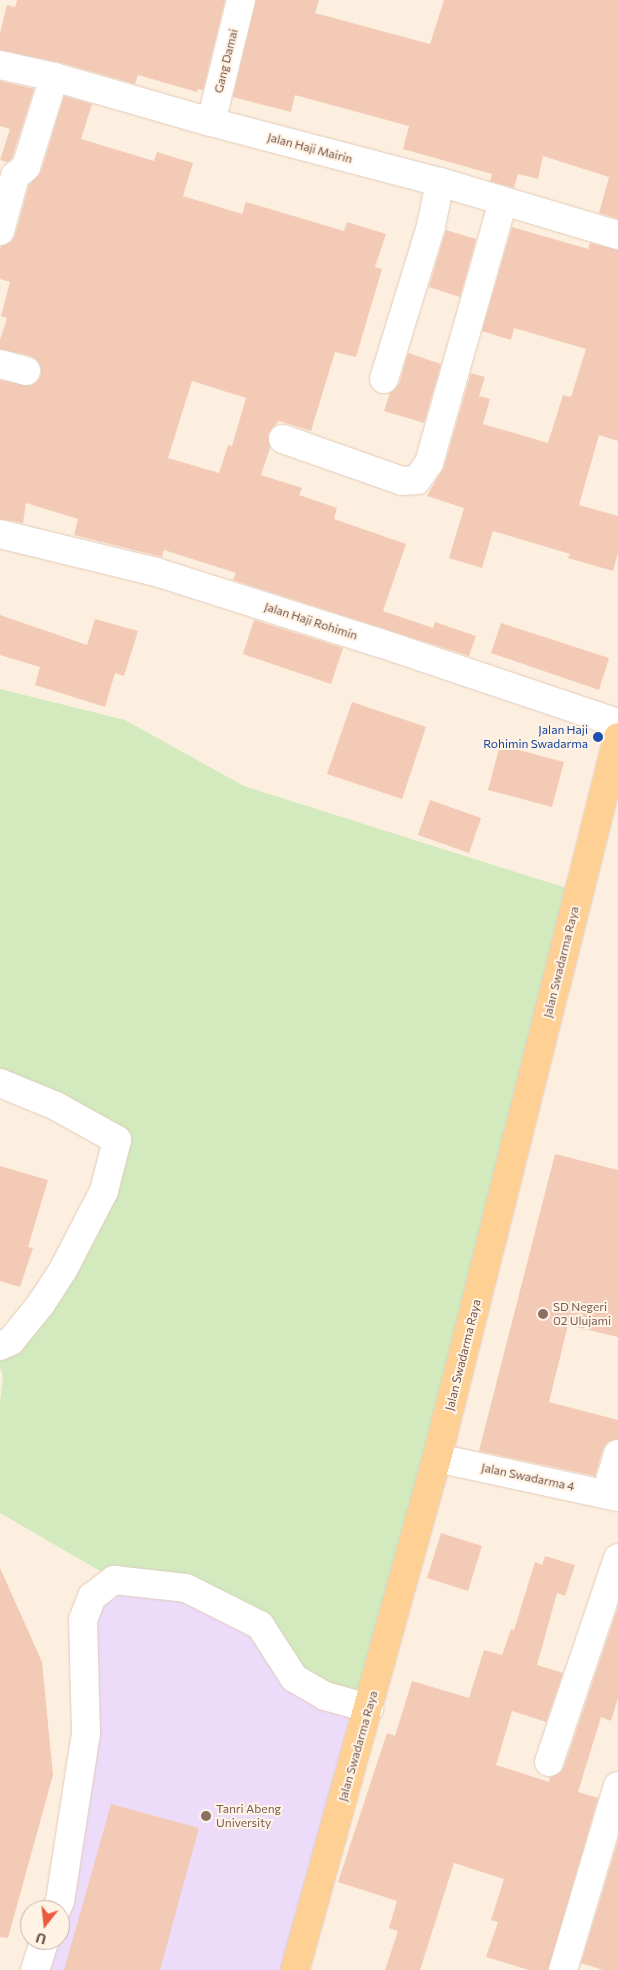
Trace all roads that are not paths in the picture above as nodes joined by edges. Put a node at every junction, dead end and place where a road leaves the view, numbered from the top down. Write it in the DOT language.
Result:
graph roads {
  1 [pos="241,0"];
  2 [pos="0,65"];
  3 [pos="54,77"];
  4 [pos="211,122"];
  5 [pos="440,182"];
  6 [pos="503,201"];
  7 [pos="0,231"];
  8 [pos="618,235"];
  9 [pos="0,364"];
  10 [pos="26,370"];
  11 [pos="384,379"];
  12 [pos="283,439"];
  13 [pos="0,534"];
  14 [pos="618,723"];
  15 [pos="618,737"];
  16 [pos="0,1083"];
  17 [pos="0,1346"];
  18 [pos="618,1454"];
  19 [pos="437,1458"];
  20 [pos="612,1496"];
  21 [pos="618,1558"];
  22 [pos="610,1611"];
  23 [pos="369,1708"];
  24 [pos="549,1762"];
  25 [pos="616,1795"];
  26 [pos="60,1900"];
  27 [pos="41,1950"];
  28 [pos="34,1970"];
  29 [pos="295,1970"];
  30 [pos="562,1970"];
  1 -- 4 [label="street, Gang Damai"];
  2 -- 3 [label="street, Jalan Haji Mairin"];
  3 -- 4 [label="street, Jalan Haji Mairin"];
  3 -- 7 [label="street"];
  4 -- 5 [label="street, Jalan Haji Mairin"];
  5 -- 6 [label="street, Jalan Haji Mairin"];
  5 -- 11 [label="street"];
  6 -- 8 [label="street, Jalan Haji Mairin"];
  6 -- 12 [label="street"];
  9 -- 10 [label="street"];
  13 -- 14 [label="street, Jalan Haji Rohimin"];
  15 -- 19 [label="main road, Jalan Swadarma Raya"];
  16 -- 17 [label="street"];
  18 -- 20 [label="street"];
  19 -- 20 [label="street, Jalan Swadarma 4"];
  19 -- 23 [label="main road, Jalan Swadarma Raya"];
  21 -- 22 [label="street"];
  22 -- 24 [label="street"];
  23 -- 26 [label="street"];
  23 -- 29 [label="main road, Jalan Swadarma Raya"];
  25 -- 30 [label="street"];
  27 -- 28 [label="street"];
}
